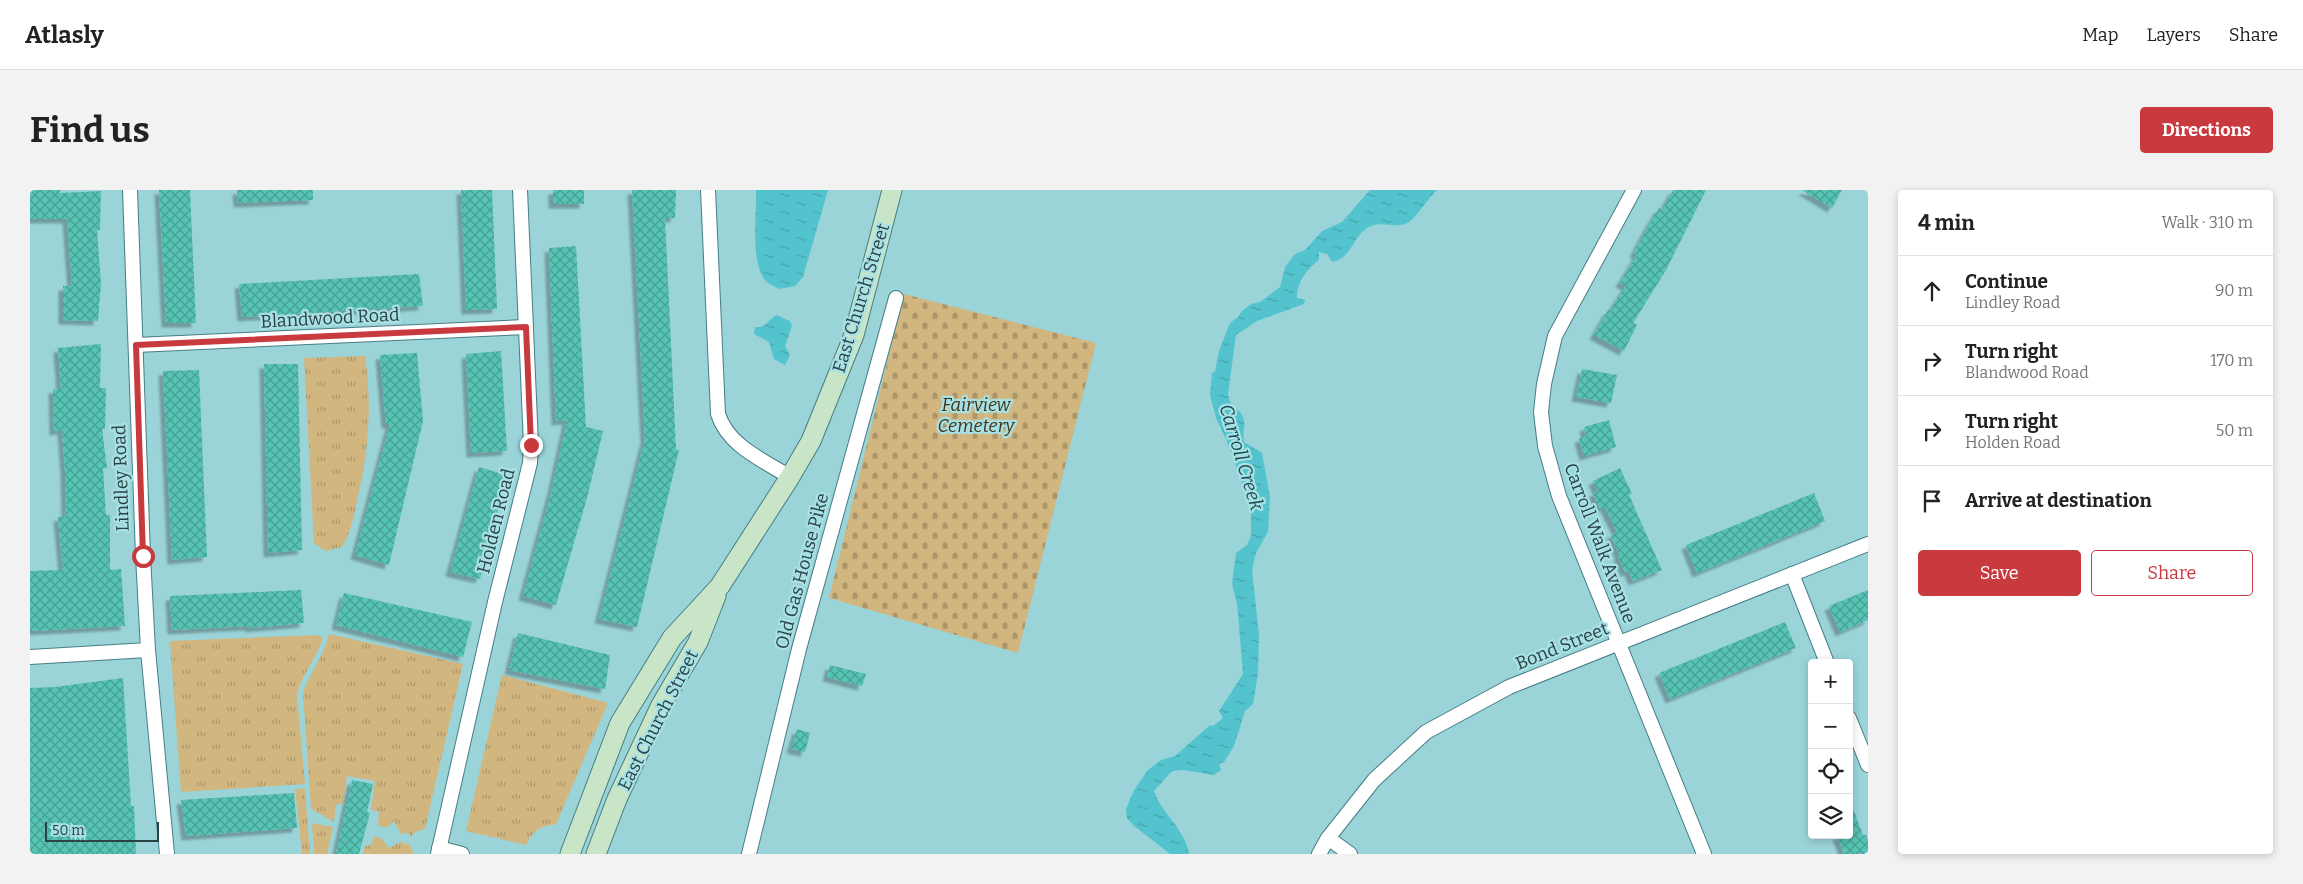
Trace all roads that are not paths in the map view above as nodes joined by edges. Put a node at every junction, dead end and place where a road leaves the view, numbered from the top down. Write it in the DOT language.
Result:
graph roads {
  1 [pos="130,190"];
  2 [pos="520,190"];
  3 [pos="708,190"];
  4 [pos="892,190"];
  5 [pos="1634,190"];
  6 [pos="896,298"];
  7 [pos="526,327"];
  8 [pos="136,345"];
  9 [pos="790,477"];
  10 [pos="1868,544"];
  11 [pos="1792,574"];
  12 [pos="720,586"];
  13 [pos="1619,643"];
  14 [pos="148,650"];
  15 [pos="30,657"];
  16 [pos="1825,659"];
  17 [pos="1853,728"];
  18 [pos="1868,766"];
  19 [pos="1328,838"];
  20 [pos="438,851"];
  21 [pos="167,854"];
  22 [pos="462,854"];
  23 [pos="570,854"];
  24 [pos="596,854"];
  25 [pos="749,854"];
  26 [pos="1319,854"];
  27 [pos="1350,854"];
  28 [pos="1704,854"];
  1 -- 8 [label="street, Lindley Road"];
  2 -- 7 [label="street, Holden Road"];
  3 -- 9 [label="street"];
  4 -- 9 [label="main road, East Church Street"];
  5 -- 13 [label="street, Carroll Walk Avenue"];
  6 -- 25 [label="street, Old Gas House Pike"];
  7 -- 8 [label="street, Blandwood Road"];
  7 -- 20 [label="street, Holden Road"];
  8 -- 14 [label="street, Lindley Road"];
  9 -- 12 [label="main road, East Church Street"];
  10 -- 11 [label="street, Bond Street"];
  11 -- 13 [label="street, Bond Street"];
  11 -- 16 [label="street"];
  12 -- 23 [label="main road, East Church Street"];
  12 -- 24 [label="main road, East Church Street"];
  13 -- 19 [label="street, Bond Street"];
  13 -- 28 [label="street, Carroll Walk Avenue"];
  14 -- 15 [label="street"];
  14 -- 21 [label="street, Lindley Road"];
  17 -- 18 [label="street"];
  19 -- 26 [label="street, Bond Street"];
  19 -- 27 [label="street"];
  20 -- 22 [label="street"];
}
